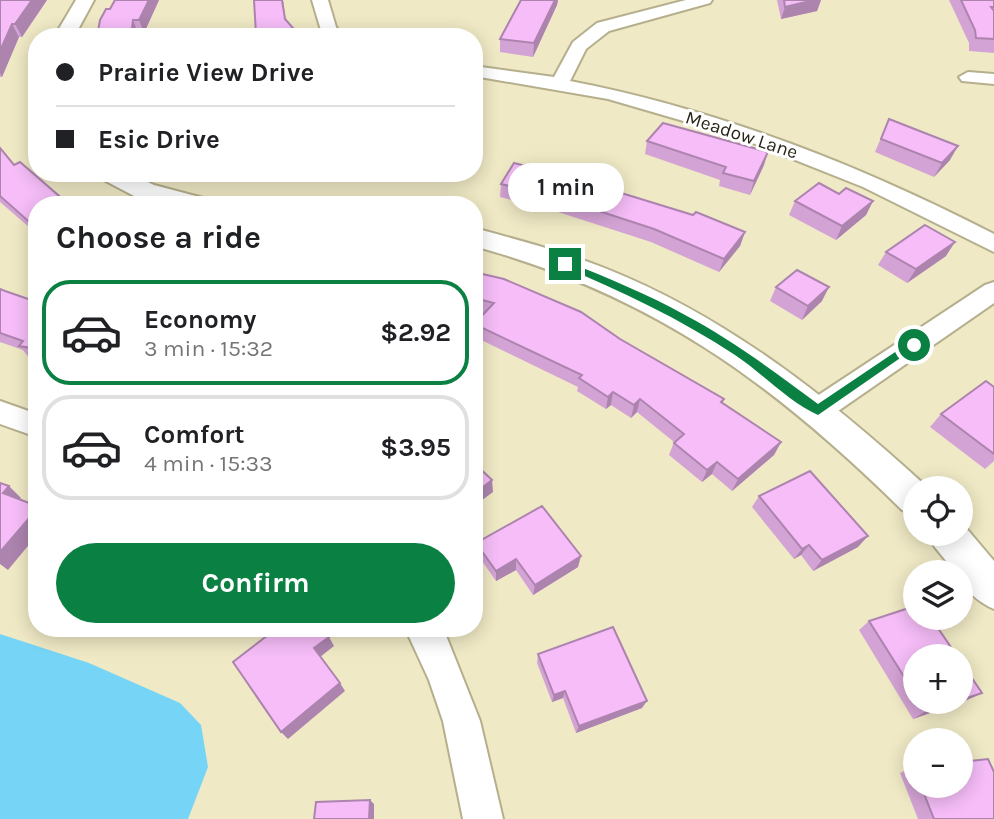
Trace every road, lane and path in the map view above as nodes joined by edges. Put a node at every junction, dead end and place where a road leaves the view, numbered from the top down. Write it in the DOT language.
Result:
graph roads {
  1 [pos="85,0"];
  2 [pos="320,0"];
  3 [pos="704,0"];
  4 [pos="69,28"];
  5 [pos="329,28"];
  6 [pos="483,72"];
  7 [pos="968,77"];
  8 [pos="994,79"];
  9 [pos="560,83"];
  10 [pos="127,182"];
  11 [pos="164,196"];
  12 [pos="483,240"];
  13 [pos="994,244"];
  14 [pos="994,291"];
  15 [pos="818,410"];
  16 [pos="0,412"];
  17 [pos="28,423"];
  18 [pos="903,487"];
  19 [pos="957,546"];
  20 [pos="994,590"];
  21 [pos="426,637"];
  22 [pos="483,819"];
  1 -- 4 [label="street"];
  2 -- 5 [label="street"];
  3 -- 9 [label="street"];
  6 -- 9 [label="street, Meadow Lane"];
  7 -- 8 [label="street"];
  9 -- 13 [label="street, Meadow Lane"];
  10 -- 11 [label="street"];
  12 -- 15 [label="street"];
  14 -- 15 [label="street"];
  15 -- 18 [label="street"];
  16 -- 17 [label="street"];
  19 -- 20 [label="street"];
  21 -- 22 [label="street"];
}
